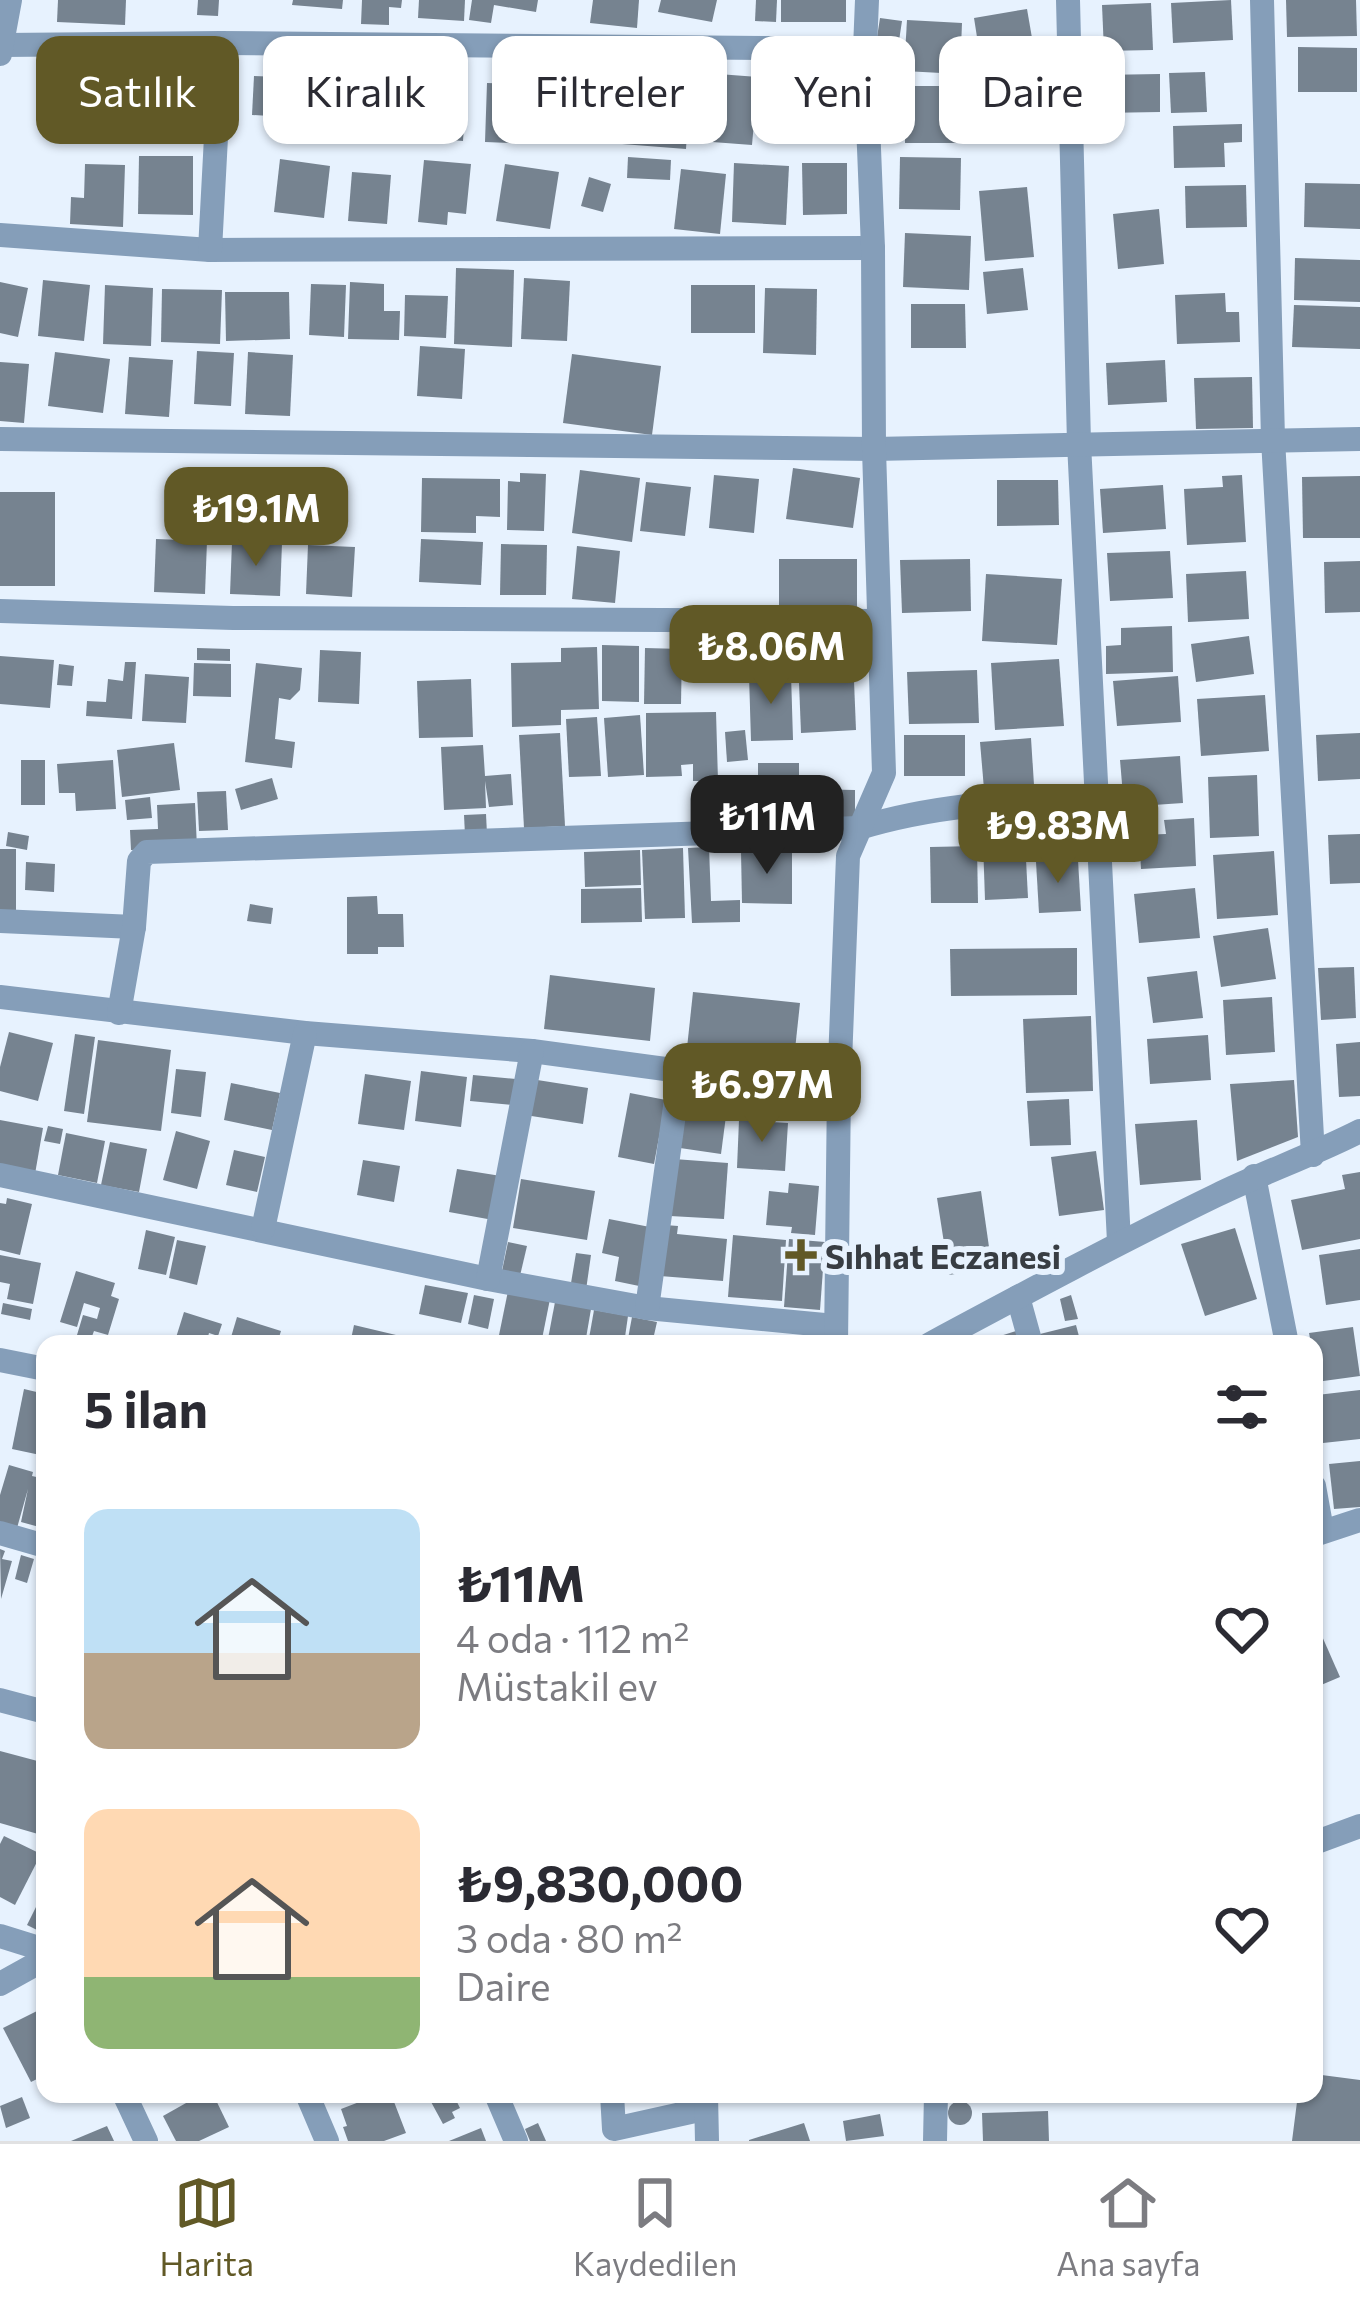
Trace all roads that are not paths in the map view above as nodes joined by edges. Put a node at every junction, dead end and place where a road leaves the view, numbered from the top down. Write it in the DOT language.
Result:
graph roads {
  1 [pos="10,0"];
  2 [pos="867,0"];
  3 [pos="1068,0"];
  4 [pos="1262,0"];
  5 [pos="866,36"];
  6 [pos="239,43"];
  7 [pos="36,48"];
  8 [pos="751,48"];
  9 [pos="1,49"];
  10 [pos="216,144"];
  11 [pos="868,144"];
  12 [pos="0,235"];
  13 [pos="872,248"];
  14 [pos="210,250"];
  15 [pos="0,439"];
  16 [pos="1273,439"];
  17 [pos="1360,439"];
  18 [pos="1079,443"];
  19 [pos="874,449"];
  20 [pos="0,611"];
  21 [pos="878,621"];
  22 [pos="1097,796"];
  23 [pos="859,828"];
  24 [pos="0,921"];
  25 [pos="134,927"];
  26 [pos="0,997"];
  27 [pos="119,1012"];
  28 [pos="305,1033"];
  29 [pos="532,1051"];
  30 [pos="680,1071"];
  31 [pos="838,1088"];
  32 [pos="1360,1131"];
  33 [pos="1313,1155"];
  34 [pos="0,1175"];
  35 [pos="1255,1177"];
  36 [pos="263,1229"];
  37 [pos="1119,1242"];
  38 [pos="488,1279"];
  39 [pos="1018,1297"];
  40 [pos="647,1308"];
  41 [pos="835,1335"];
  42 [pos="947,1335"];
  43 [pos="1028,1335"];
  44 [pos="1285,1335"];
  45 [pos="0,1360"];
  46 [pos="36,1367"];
  47 [pos="1360,1520"];
  48 [pos="1323,1531"];
  49 [pos="0,1533"];
  50 [pos="36,1543"];
  51 [pos="0,1700"];
  52 [pos="36,1710"];
  53 [pos="1360,1826"];
  54 [pos="1323,1840"];
  55 [pos="0,1936"];
  56 [pos="36,1950"];
  57 [pos="36,1960"];
  58 [pos="0,1984"];
  59 [pos="128,2103"];
  60 [pos="311,2103"];
  61 [pos="500,2103"];
  62 [pos="613,2103"];
  63 [pos="701,2103"];
  64 [pos="707,2103"];
  65 [pos="936,2103"];
  66 [pos="146,2141"];
  67 [pos="327,2141"];
  68 [pos="516,2141"];
  69 [pos="706,2141"];
  70 [pos="935,2141"];
  1 -- 9 [label="street"];
  2 -- 5 [label="street"];
  3 -- 18 [label="street"];
  4 -- 16 [label="street"];
  6 -- 8 [label="street"];
  7 -- 9 [label="street"];
  10 -- 14 [label="street"];
  11 -- 13 [label="street"];
  12 -- 14 [label="street"];
  13 -- 14 [label="street"];
  13 -- 19 [label="street"];
  15 -- 19 [label="street"];
  16 -- 17 [label="street"];
  16 -- 18 [label="street"];
  16 -- 33 [label="street"];
  18 -- 19 [label="street"];
  18 -- 22 [label="street"];
  19 -- 21 [label="street"];
  20 -- 21 [label="street"];
  21 -- 23 [label="street"];
  22 -- 23 [label="street"];
  22 -- 37 [label="street"];
  23 -- 25 [label="street"];
  23 -- 31 [label="street"];
  24 -- 25 [label="street"];
  25 -- 27 [label="street"];
  26 -- 27 [label="street"];
  27 -- 28 [label="street"];
  28 -- 29 [label="street"];
  28 -- 36 [label="street"];
  29 -- 30 [label="street"];
  29 -- 38 [label="street"];
  30 -- 31 [label="street"];
  30 -- 40 [label="street"];
  31 -- 41 [label="street"];
  32 -- 33 [label="street"];
  33 -- 35 [label="street"];
  34 -- 36 [label="street"];
  35 -- 37 [label="street"];
  35 -- 44 [label="street"];
  36 -- 38 [label="street"];
  37 -- 39 [label="street"];
  38 -- 40 [label="street"];
  39 -- 42 [label="street"];
  39 -- 43 [label="street"];
  40 -- 41 [label="street"];
  45 -- 46 [label="street"];
  47 -- 48 [label="street"];
  49 -- 50 [label="street"];
  51 -- 52 [label="street"];
  53 -- 54 [label="street"];
  55 -- 56 [label="street"];
  57 -- 58 [label="street"];
  59 -- 66 [label="street"];
  60 -- 67 [label="street"];
  61 -- 68 [label="street"];
  62 -- 63 [label="street"];
  64 -- 69 [label="street"];
  65 -- 70 [label="street"];
}
